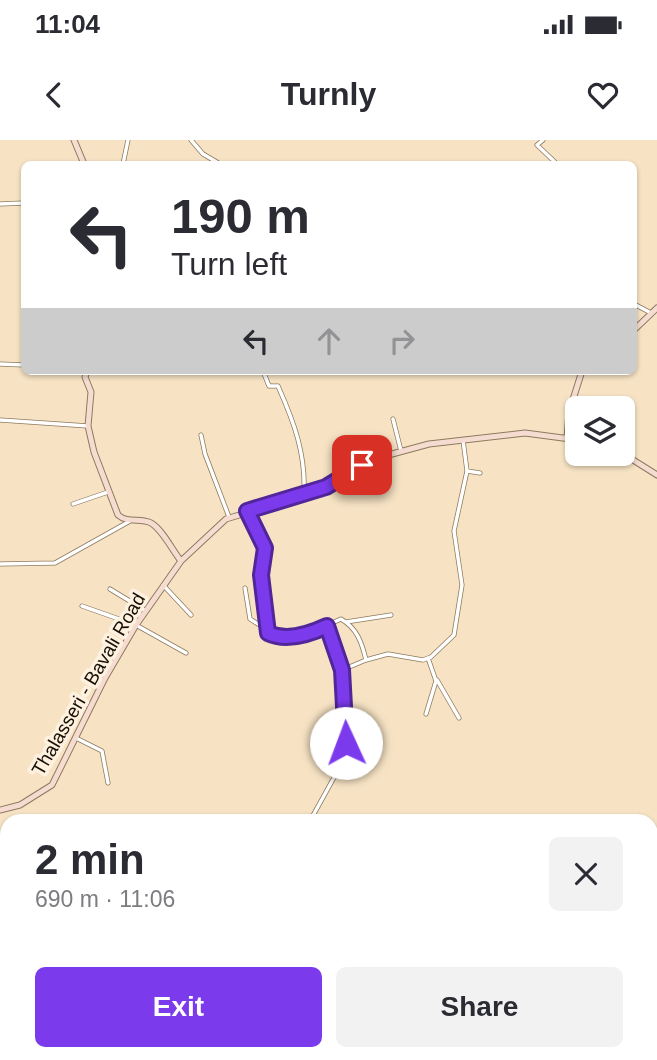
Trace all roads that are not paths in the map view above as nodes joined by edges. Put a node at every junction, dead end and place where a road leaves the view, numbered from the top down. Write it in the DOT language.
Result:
graph roads {
  1 [pos="74,140"];
  2 [pos="128,140"];
  3 [pos="191,140"];
  4 [pos="543,140"];
  5 [pos="83,161"];
  6 [pos="124,161"];
  7 [pos="215,161"];
  8 [pos="553,161"];
  9 [pos="21,203"];
  10 [pos="0,204"];
  11 [pos="637,306"];
  12 [pos="657,308"];
  13 [pos="651,313"];
  14 [pos="637,327"];
  15 [pos="0,364"];
  16 [pos="21,365"];
  17 [pos="86,375"];
  18 [pos="265,375"];
  19 [pos="581,375"];
  20 [pos="574,396"];
  21 [pos="393,419"];
  22 [pos="0,420"];
  23 [pos="88,426"];
  24 [pos="201,435"];
  25 [pos="463,438"];
  26 [pos="565,438"];
  27 [pos="401,452"];
  28 [pos="635,461"];
  29 [pos="467,471"];
  30 [pos="481,474"];
  31 [pos="657,475"];
  32 [pos="108,492"];
  33 [pos="304,495"];
  34 [pos="73,504"];
  35 [pos="247,511"];
  36 [pos="229,517"];
  37 [pos="131,521"];
  38 [pos="181,561"];
  39 [pos="0,564"];
  40 [pos="163,585"];
  41 [pos="246,588"];
  42 [pos="110,589"];
  43 [pos="82,606"];
  44 [pos="146,611"];
  45 [pos="191,615"];
  46 [pos="391,615"];
  47 [pos="346,622"];
  48 [pos="136,625"];
  49 [pos="327,626"];
  50 [pos="268,633"];
  51 [pos="186,653"];
  52 [pos="428,658"];
  53 [pos="366,660"];
  54 [pos="342,670"];
  55 [pos="436,678"];
  56 [pos="426,714"];
  57 [pos="459,718"];
  58 [pos="75,738"];
  59 [pos="108,783"];
  60 [pos="0,810"];
  61 [pos="314,814"];
  1 -- 5 [label="main road"];
  2 -- 6 [label="street"];
  3 -- 7 [label="street"];
  4 -- 8 [label="street"];
  9 -- 10 [label="street"];
  11 -- 13 [label="street"];
  12 -- 13 [label="main road"];
  13 -- 14 [label="main road"];
  15 -- 16 [label="street"];
  17 -- 23 [label="main road"];
  18 -- 33 [label="street"];
  19 -- 20 [label="main road"];
  21 -- 27 [label="street"];
  22 -- 23 [label="street"];
  23 -- 32 [label="main road"];
  24 -- 36 [label="street"];
  25 -- 26 [label="main road, Thalasseri - Bavali Road"];
  25 -- 27 [label="main road, Thalasseri - Bavali Road"];
  25 -- 29 [label="street"];
  27 -- 33 [label="main road, Thalasseri - Bavali Road"];
  28 -- 31 [label="main road"];
  29 -- 30 [label="street"];
  29 -- 52 [label="street"];
  32 -- 34 [label="street"];
  32 -- 37 [label="main road"];
  33 -- 35 [label="main road, Thalasseri - Bavali Road"];
  35 -- 36 [label="main road, Thalasseri - Bavali Road"];
  35 -- 50 [label="street"];
  36 -- 38 [label="main road, Thalasseri - Bavali Road"];
  37 -- 38 [label="main road"];
  37 -- 39 [label="street"];
  38 -- 40 [label="main road, Thalasseri - Bavali Road"];
  40 -- 44 [label="main road, Thalasseri - Bavali Road"];
  40 -- 45 [label="street"];
  41 -- 50 [label="street"];
  42 -- 44 [label="street"];
  43 -- 48 [label="street"];
  44 -- 48 [label="main road, Thalasseri - Bavali Road"];
  46 -- 47 [label="street"];
  47 -- 49 [label="street"];
  47 -- 53 [label="street"];
  48 -- 51 [label="street"];
  48 -- 58 [label="main road, Thalasseri - Bavali Road"];
  49 -- 50 [label="street"];
  49 -- 54 [label="street"];
  52 -- 53 [label="street"];
  52 -- 55 [label="street"];
  53 -- 54 [label="street"];
  54 -- 61 [label="street"];
  55 -- 56 [label="street"];
  55 -- 57 [label="street"];
  58 -- 59 [label="street"];
  58 -- 60 [label="main road, Thalasseri - Bavali Road"];
}
